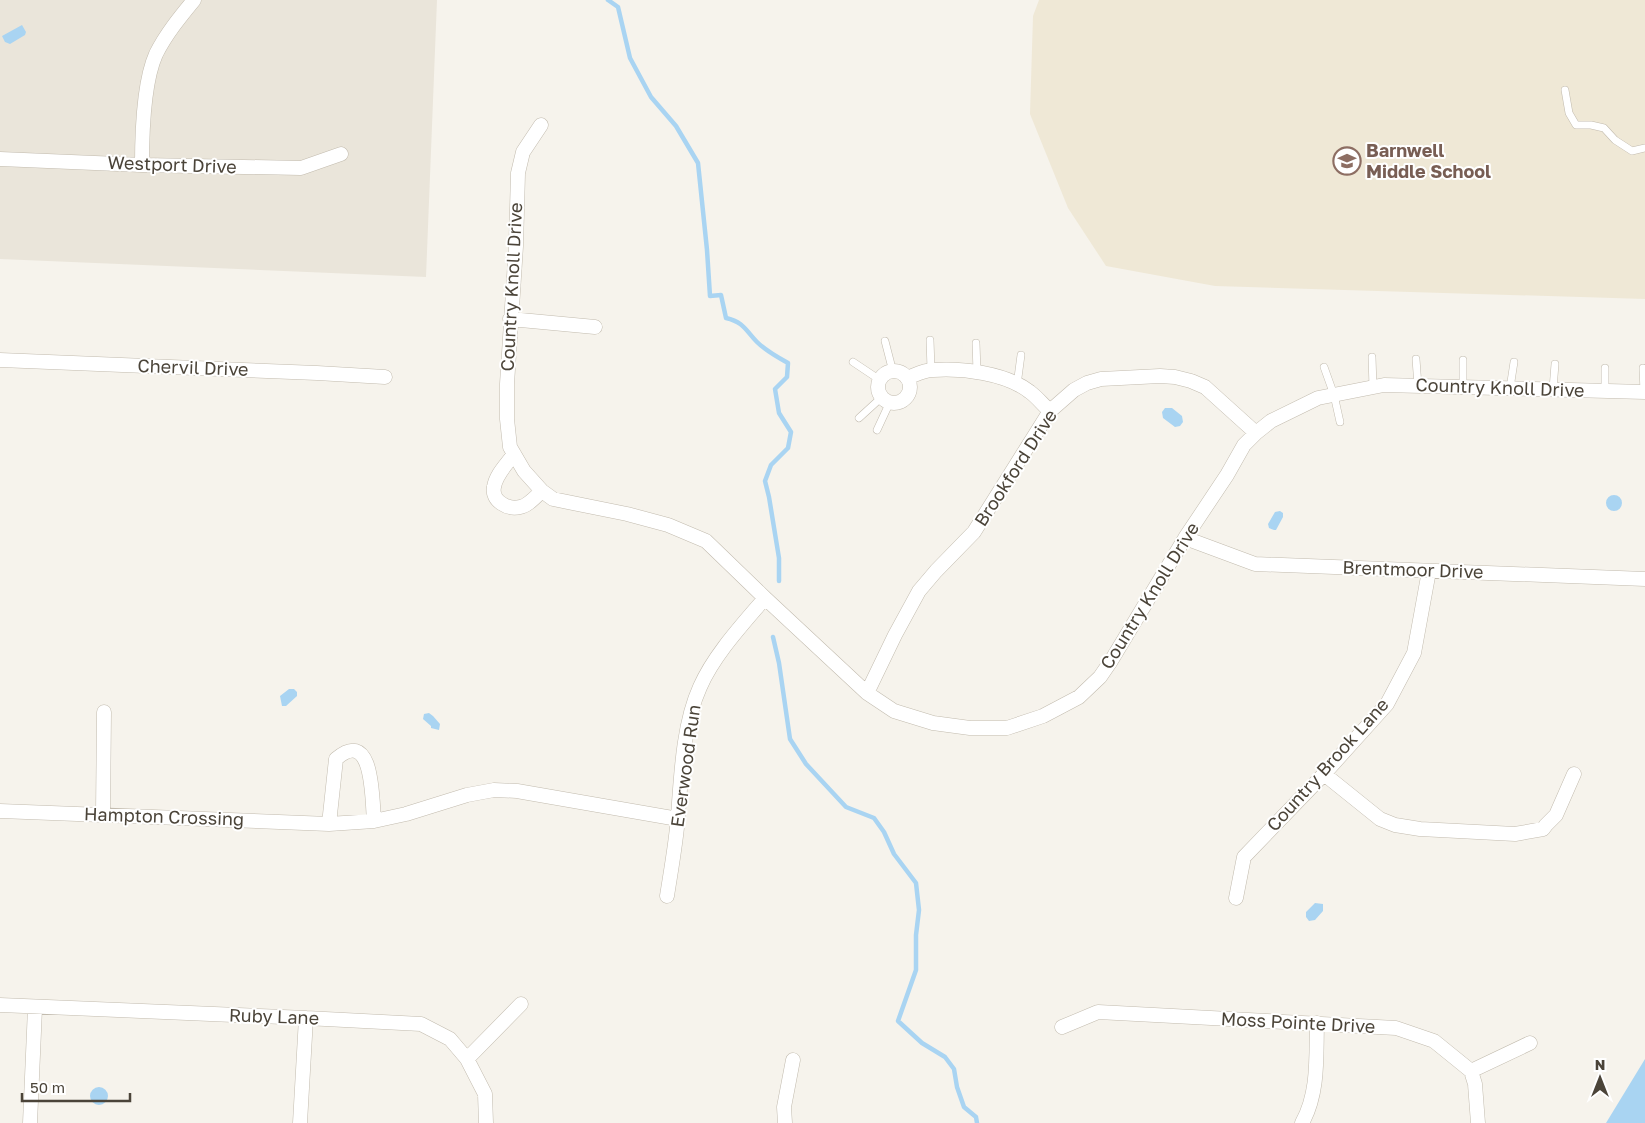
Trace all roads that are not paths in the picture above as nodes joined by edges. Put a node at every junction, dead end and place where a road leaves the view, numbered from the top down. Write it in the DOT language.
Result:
graph roads {
  1 [pos="194,0"];
  2 [pos="1565,90"];
  3 [pos="541,125"];
  4 [pos="1645,148"];
  5 [pos="341,154"];
  6 [pos="0,159"];
  7 [pos="142,165"];
  8 [pos="510,319"];
  9 [pos="595,327"];
  10 [pos="930,340"];
  11 [pos="885,341"];
  12 [pos="976,343"];
  13 [pos="1021,355"];
  14 [pos="1372,357"];
  15 [pos="1416,359"];
  16 [pos="0,360"];
  17 [pos="1464,360"];
  18 [pos="854,362"];
  19 [pos="1514,362"];
  20 [pos="1555,364"];
  21 [pos="1324,367"];
  22 [pos="1605,368"];
  23 [pos="1643,368"];
  24 [pos="931,370"];
  25 [pos="893,372"];
  26 [pos="977,372"];
  27 [pos="385,377"];
  28 [pos="907,378"];
  29 [pos="880,380"];
  30 [pos="1017,385"];
  31 [pos="1418,386"];
  32 [pos="1373,387"];
  33 [pos="1464,387"];
  34 [pos="1510,388"];
  35 [pos="1553,389"];
  36 [pos="1605,391"];
  37 [pos="1644,392"];
  38 [pos="1334,395"];
  39 [pos="886,400"];
  40 [pos="1050,411"];
  41 [pos="859,418"];
  42 [pos="1340,422"];
  43 [pos="877,430"];
  44 [pos="1256,433"];
  45 [pos="514,454"];
  46 [pos="542,491"];
  47 [pos="1184,538"];
  48 [pos="1429,571"];
  49 [pos="1645,579"];
  50 [pos="765,598"];
  51 [pos="867,693"];
  52 [pos="104,712"];
  53 [pos="1324,774"];
  54 [pos="1574,774"];
  55 [pos="0,811"];
  56 [pos="103,814"];
  57 [pos="678,819"];
  58 [pos="374,821"];
  59 [pos="329,824"];
  60 [pos="667,896"];
  61 [pos="1236,898"];
  62 [pos="521,1004"];
  63 [pos="0,1006"];
  64 [pos="35,1008"];
  65 [pos="306,1018"];
  66 [pos="1317,1023"];
  67 [pos="1062,1027"];
  68 [pos="1530,1043"];
  69 [pos="467,1059"];
  70 [pos="792,1060"];
  71 [pos="1471,1072"];
  72 [pos="30,1123"];
  73 [pos="300,1123"];
  74 [pos="486,1123"];
  75 [pos="785,1123"];
  76 [pos="1302,1123"];
  77 [pos="1478,1123"];
  1 -- 7 [label="street"];
  2 -- 4 [label="lane"];
  3 -- 8 [label="street, Country Knoll Drive"];
  5 -- 7 [label="street, Westport Drive"];
  6 -- 7 [label="street, Westport Drive"];
  8 -- 9 [label="street"];
  8 -- 45 [label="street, Country Knoll Drive"];
  10 -- 24 [label="lane"];
  11 -- 25 [label="lane"];
  12 -- 26 [label="lane"];
  13 -- 30 [label="lane"];
  14 -- 32 [label="lane"];
  15 -- 31 [label="lane"];
  16 -- 27 [label="street, Chervil Drive"];
  17 -- 33 [label="lane"];
  18 -- 29 [label="lane"];
  19 -- 34 [label="lane"];
  20 -- 35 [label="lane"];
  21 -- 38 [label="lane"];
  22 -- 36 [label="lane"];
  23 -- 37 [label="lane"];
  24 -- 26 [label="street"];
  24 -- 28 [label="street"];
  25 -- 28 [label="street"];
  25 -- 29 [label="street"];
  26 -- 30 [label="street"];
  28 -- 39 [label="street"];
  29 -- 39 [label="street"];
  30 -- 40 [label="street"];
  31 -- 32 [label="street, Country Knoll Drive"];
  31 -- 33 [label="street, Country Knoll Drive"];
  32 -- 38 [label="street, Country Knoll Drive"];
  33 -- 34 [label="street, Country Knoll Drive"];
  34 -- 35 [label="street, Country Knoll Drive"];
  35 -- 36 [label="street, Country Knoll Drive"];
  36 -- 37 [label="street, Country Knoll Drive"];
  38 -- 42 [label="lane"];
  38 -- 44 [label="street, Country Knoll Drive"];
  39 -- 41 [label="lane"];
  39 -- 43 [label="lane"];
  40 -- 44 [label="street, Brookford Drive"];
  40 -- 51 [label="street, Brookford Drive"];
  44 -- 47 [label="street, Country Knoll Drive"];
  45 -- 46 [label="street, Country Knoll Drive"];
  45 -- 46 [label="street"];
  46 -- 50 [label="street, Country Knoll Drive"];
  47 -- 48 [label="street, Brentmoor Drive"];
  47 -- 51 [label="street, Country Knoll Drive"];
  48 -- 49 [label="street, Brentmoor Drive"];
  48 -- 53 [label="street, Country Brook Lane"];
  50 -- 51 [label="street, Country Knoll Drive"];
  50 -- 57 [label="street, Everwood Run"];
  52 -- 56 [label="street"];
  53 -- 54 [label="street"];
  53 -- 61 [label="street, Country Brook Lane"];
  55 -- 56 [label="street, Hampton Crossing"];
  56 -- 59 [label="street, Hampton Crossing"];
  57 -- 58 [label="street, Hampton Crossing"];
  57 -- 60 [label="street, Everwood Run"];
  58 -- 59 [label="street, Hampton Crossing"];
  58 -- 59 [label="street"];
  62 -- 69 [label="street"];
  63 -- 64 [label="street, Ruby Lane"];
  64 -- 65 [label="street, Ruby Lane"];
  64 -- 72 [label="street"];
  65 -- 69 [label="street, Ruby Lane"];
  65 -- 73 [label="street"];
  66 -- 67 [label="street, Moss Pointe Drive"];
  66 -- 71 [label="street, Moss Pointe Drive"];
  66 -- 76 [label="street"];
  68 -- 71 [label="street"];
  69 -- 74 [label="street, Ruby Lane"];
  70 -- 75 [label="street"];
  71 -- 77 [label="street"];
}
